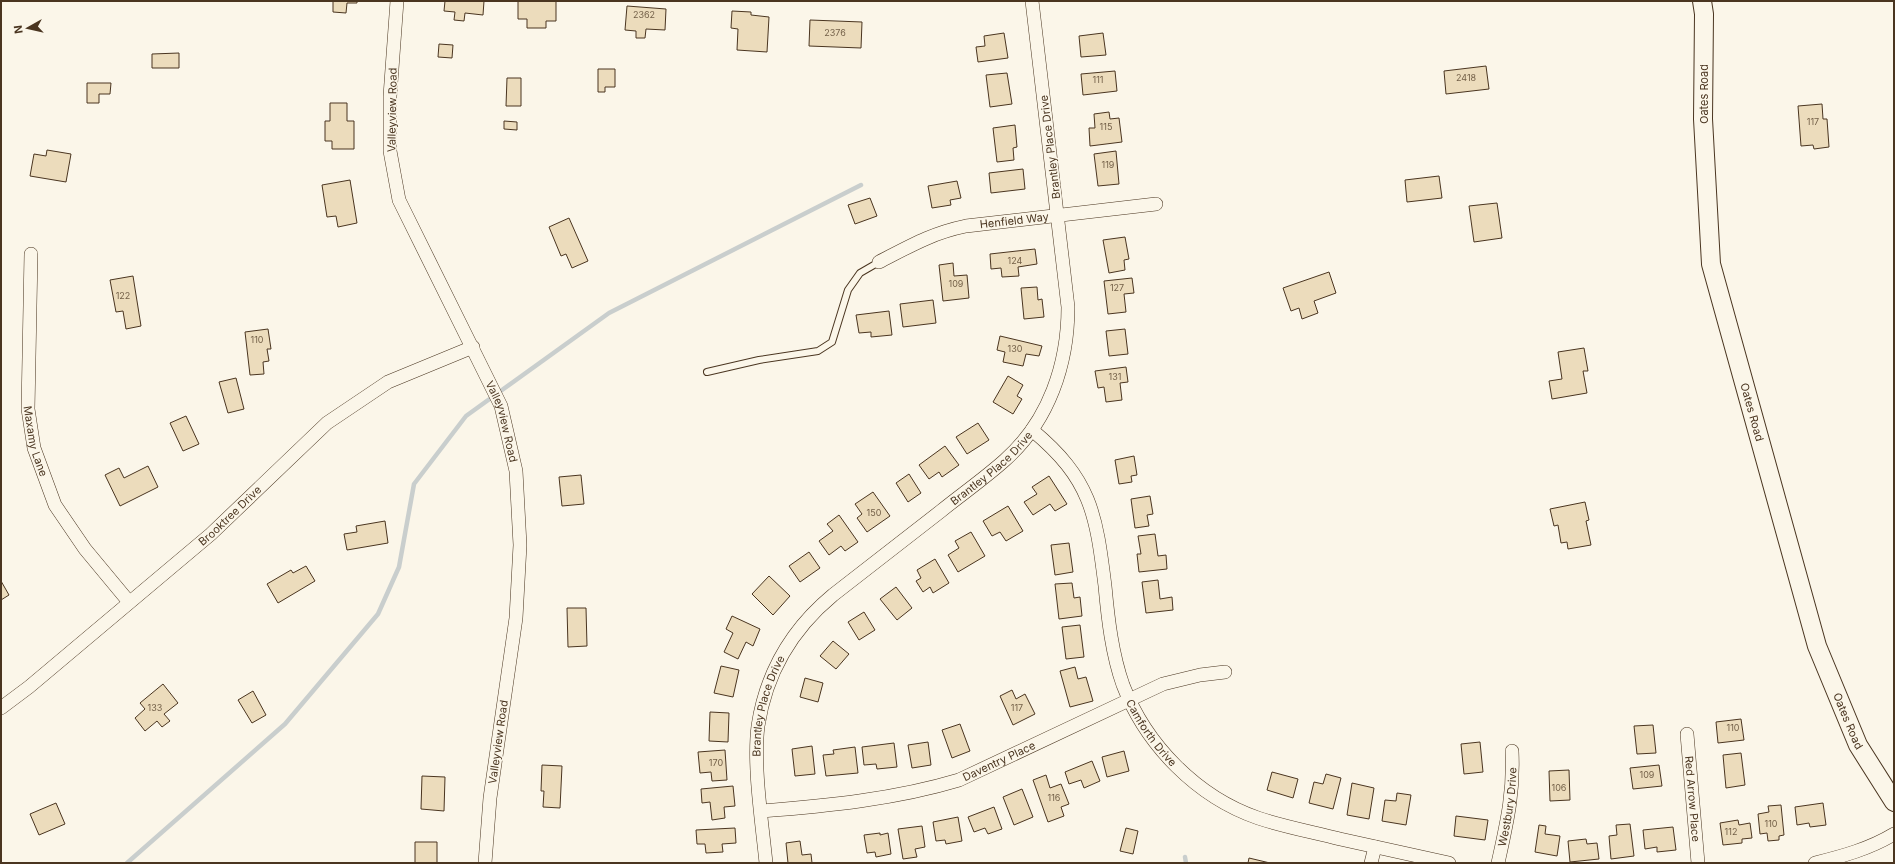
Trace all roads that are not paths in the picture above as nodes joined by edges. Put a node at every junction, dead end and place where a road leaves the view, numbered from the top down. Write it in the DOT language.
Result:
graph roads {
  1 [pos="397,1"];
  2 [pos="1032,1"];
  3 [pos="1702,1"];
  4 [pos="1156,204"];
  5 [pos="1058,215"];
  6 [pos="31,254"];
  7 [pos="880,262"];
  8 [pos="473,347"];
  9 [pos="707,372"];
  10 [pos="1032,430"];
  11 [pos="129,602"];
  12 [pos="1226,672"];
  13 [pos="1130,701"];
  14 [pos="1,708"];
  15 [pos="1687,734"];
  16 [pos="1512,751"];
  17 [pos="1894,802"];
  18 [pos="761,811"];
  19 [pos="1894,834"];
  20 [pos="1375,846"];
  21 [pos="485,863"];
  22 [pos="766,863"];
  23 [pos="1371,863"];
  24 [pos="1448,863"];
  25 [pos="1498,863"];
  26 [pos="1698,863"];
  27 [pos="1815,863"];
  1 -- 8 [label="street, Valleyview Road"];
  2 -- 5 [label="street, Brantley Place Drive"];
  3 -- 17 [label="street, Oates Road"];
  4 -- 5 [label="street, Henfield Way"];
  5 -- 7 [label="street, Henfield Way"];
  5 -- 10 [label="street, Brantley Place Drive"];
  6 -- 11 [label="street, Maxamy Lane"];
  7 -- 9 [label="lane"];
  8 -- 11 [label="street, Brooktree Drive"];
  8 -- 21 [label="street, Valleyview Road"];
  10 -- 13 [label="street, Camforth Drive"];
  10 -- 18 [label="street, Brantley Place Drive"];
  11 -- 14 [label="street, Brooktree Drive"];
  12 -- 13 [label="street, Daventry Place"];
  13 -- 18 [label="street, Daventry Place"];
  13 -- 20 [label="street, Camforth Drive"];
  15 -- 26 [label="street, Red Arrow Place"];
  16 -- 25 [label="street, Westbury Drive"];
  18 -- 22 [label="street, Brantley Place Drive"];
  19 -- 27 [label="street"];
  20 -- 23 [label="street"];
  20 -- 24 [label="street, Camforth Drive"];
}
